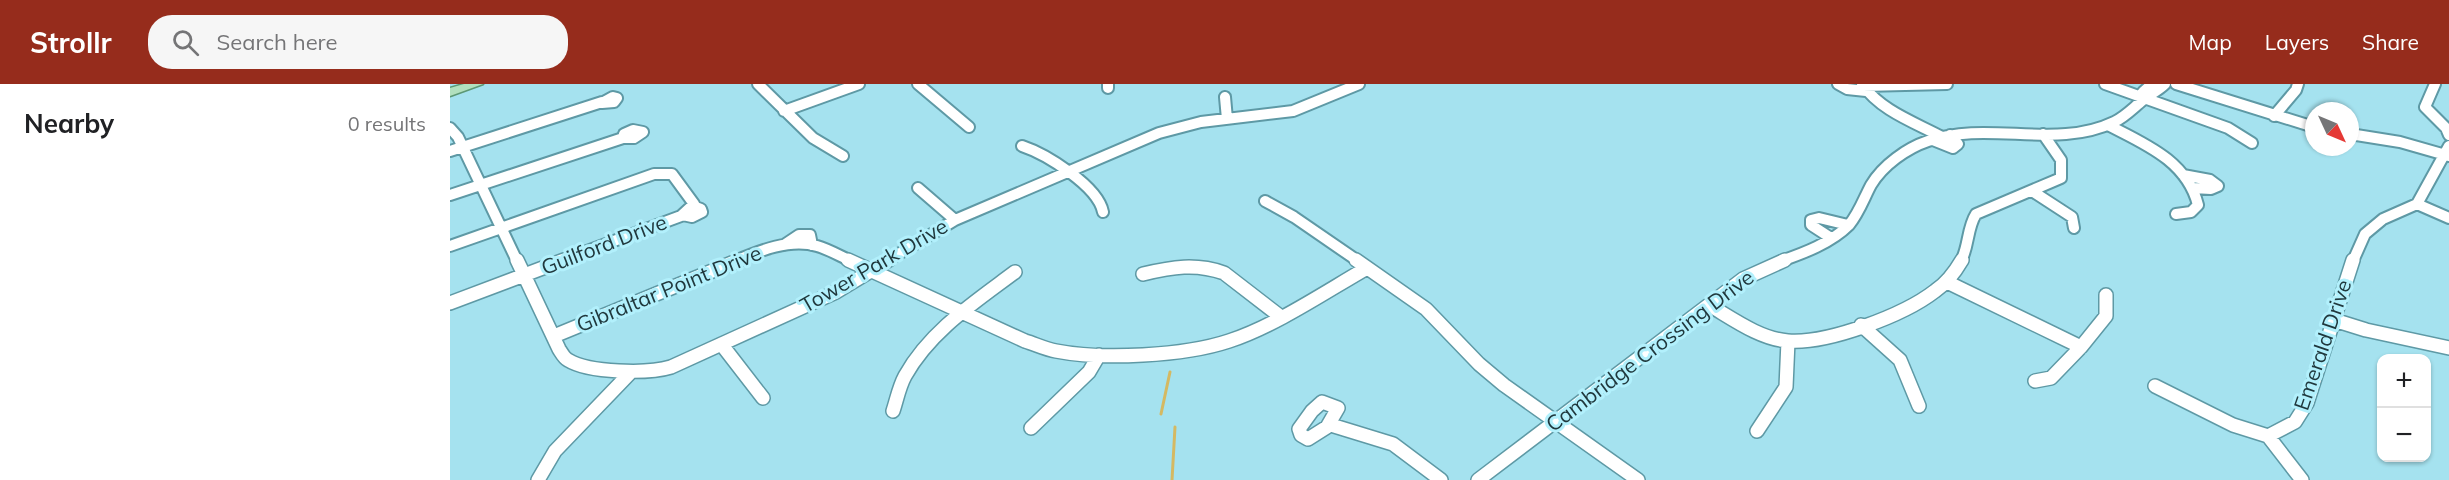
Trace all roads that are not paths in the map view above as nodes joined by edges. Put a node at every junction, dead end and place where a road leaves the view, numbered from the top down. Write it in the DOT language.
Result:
graph roads {
  1 [pos="477,84"];
  2 [pos="758,84"];
  3 [pos="858,84"];
  4 [pos="918,84"];
  5 [pos="1359,84"];
  6 [pos="1838,84"];
  7 [pos="1947,84"];
  8 [pos="2104,84"];
  9 [pos="2152,84"];
  10 [pos="2165,84"];
  11 [pos="2176,84"];
  12 [pos="2298,84"];
  13 [pos="2435,84"];
  14 [pos="1864,87"];
  15 [pos="450,92"];
  16 [pos="1225,97"];
  17 [pos="2145,98"];
  18 [pos="602,102"];
  19 [pos="784,111"];
  20 [pos="2274,116"];
  21 [pos="1227,119"];
  22 [pos="2108,125"];
  23 [pos="2305,125"];
  24 [pos="969,127"];
  25 [pos="450,128"];
  26 [pos="2447,129"];
  27 [pos="2043,134"];
  28 [pos="2359,135"];
  29 [pos="1942,137"];
  30 [pos="623,138"];
  31 [pos="2253,143"];
  32 [pos="1022,146"];
  33 [pos="463,147"];
  34 [pos="450,151"];
  35 [pos="2448,153"];
  36 [pos="843,156"];
  37 [pos="1068,173"];
  38 [pos="2183,175"];
  39 [pos="481,185"];
  40 [pos="918,188"];
  41 [pos="2193,188"];
  42 [pos="2032,192"];
  43 [pos="450,195"];
  44 [pos="1265,201"];
  45 [pos="2417,204"];
  46 [pos="1103,212"];
  47 [pos="2176,214"];
  48 [pos="2449,218"];
  49 [pos="954,220"];
  50 [pos="1848,225"];
  51 [pos="500,228"];
  52 [pos="2074,228"];
  53 [pos="1832,238"];
  54 [pos="450,246"];
  55 [pos="1366,268"];
  56 [pos="872,270"];
  57 [pos="1015,272"];
  58 [pos="1143,274"];
  59 [pos="524,275"];
  60 [pos="1947,282"];
  61 [pos="2106,295"];
  62 [pos="450,303"];
  63 [pos="1709,305"];
  64 [pos="962,312"];
  65 [pos="1281,318"];
  66 [pos="2334,320"];
  67 [pos="1861,325"];
  68 [pos="554,336"];
  69 [pos="1788,341"];
  70 [pos="722,345"];
  71 [pos="2081,347"];
  72 [pos="2449,348"];
  73 [pos="1099,355"];
  74 [pos="631,372"];
  75 [pos="2035,381"];
  76 [pos="2156,386"];
  77 [pos="763,398"];
  78 [pos="1919,406"];
  79 [pos="893,411"];
  80 [pos="1557,421"];
  81 [pos="1331,425"];
  82 [pos="1031,428"];
  83 [pos="1757,431"];
  84 [pos="2268,436"];
  85 [pos="538,480"];
  86 [pos="1441,480"];
  87 [pos="1478,480"];
  88 [pos="1638,480"];
  89 [pos="2302,480"];
  1 -- 15 [label="main road"];
  2 -- 19 [label="street"];
  3 -- 19 [label="street"];
  4 -- 24 [label="street"];
  5 -- 21 [label="street, Tower Park Drive"];
  6 -- 14 [label="street"];
  7 -- 14 [label="street"];
  8 -- 17 [label="street"];
  9 -- 17 [label="street, Cambridge Crossing Drive"];
  10 -- 17 [label="street, Cambridge Crossing Drive"];
  11 -- 20 [label="street"];
  12 -- 20 [label="street"];
  13 -- 26 [label="street"];
  14 -- 29 [label="street"];
  16 -- 21 [label="street"];
  17 -- 22 [label="street, Cambridge Crossing Drive"];
  17 -- 31 [label="street"];
  18 -- 33 [label="street"];
  19 -- 36 [label="street"];
  20 -- 23 [label="street"];
  21 -- 37 [label="street, Tower Park Drive"];
  22 -- 27 [label="street, Cambridge Crossing Drive"];
  22 -- 38 [label="street"];
  25 -- 33 [label="street, Tower Park Drive"];
  27 -- 29 [label="street, Cambridge Crossing Drive"];
  27 -- 42 [label="street"];
  28 -- 35 [label="street"];
  29 -- 50 [label="street, Cambridge Crossing Drive"];
  30 -- 39 [label="street"];
  32 -- 37 [label="street"];
  33 -- 34 [label="street"];
  33 -- 39 [label="street, Tower Park Drive"];
  35 -- 45 [label="street"];
  37 -- 46 [label="street"];
  37 -- 49 [label="street, Tower Park Drive"];
  38 -- 41 [label="street"];
  38 -- 41 [label="street"];
  39 -- 43 [label="street"];
  39 -- 51 [label="street, Tower Park Drive"];
  40 -- 49 [label="street"];
  41 -- 47 [label="street"];
  42 -- 52 [label="street"];
  42 -- 60 [label="street"];
  44 -- 55 [label="street"];
  45 -- 48 [label="street"];
  45 -- 66 [label="street, Emerald Drive"];
  49 -- 56 [label="street, Tower Park Drive"];
  50 -- 53 [label="street, Cambridge Crossing Drive"];
  50 -- 53 [label="street"];
  51 -- 54 [label="street, Guilford Drive"];
  51 -- 59 [label="street, Tower Park Drive"];
  51 -- 59 [label="street, Guilford Drive"];
  53 -- 63 [label="street, Cambridge Crossing Drive"];
  55 -- 65 [label="street, Gibraltar Point Drive"];
  55 -- 80 [label="street"];
  56 -- 64 [label="street, Gibraltar Point Drive"];
  56 -- 68 [label="street, Gibraltar Point Drive"];
  56 -- 70 [label="street, Tower Park Drive"];
  57 -- 64 [label="street"];
  58 -- 65 [label="street"];
  59 -- 62 [label="street, Guilford Drive"];
  59 -- 68 [label="street, Tower Park Drive"];
  60 -- 67 [label="street"];
  60 -- 71 [label="street"];
  61 -- 71 [label="street"];
  63 -- 69 [label="street"];
  63 -- 80 [label="street, Cambridge Crossing Drive"];
  64 -- 73 [label="street, Gibraltar Point Drive"];
  64 -- 79 [label="street"];
  65 -- 73 [label="street, Gibraltar Point Drive"];
  66 -- 72 [label="street"];
  66 -- 84 [label="street, Emerald Drive"];
  67 -- 69 [label="street"];
  67 -- 78 [label="street"];
  68 -- 74 [label="street, Tower Park Drive"];
  69 -- 83 [label="street"];
  70 -- 74 [label="street, Tower Park Drive"];
  70 -- 77 [label="street"];
  71 -- 75 [label="street"];
  73 -- 82 [label="street"];
  74 -- 85 [label="street"];
  76 -- 84 [label="street"];
  80 -- 87 [label="street, Cambridge Crossing Drive"];
  80 -- 88 [label="street"];
  81 -- 86 [label="street"];
  84 -- 89 [label="street"];
}
